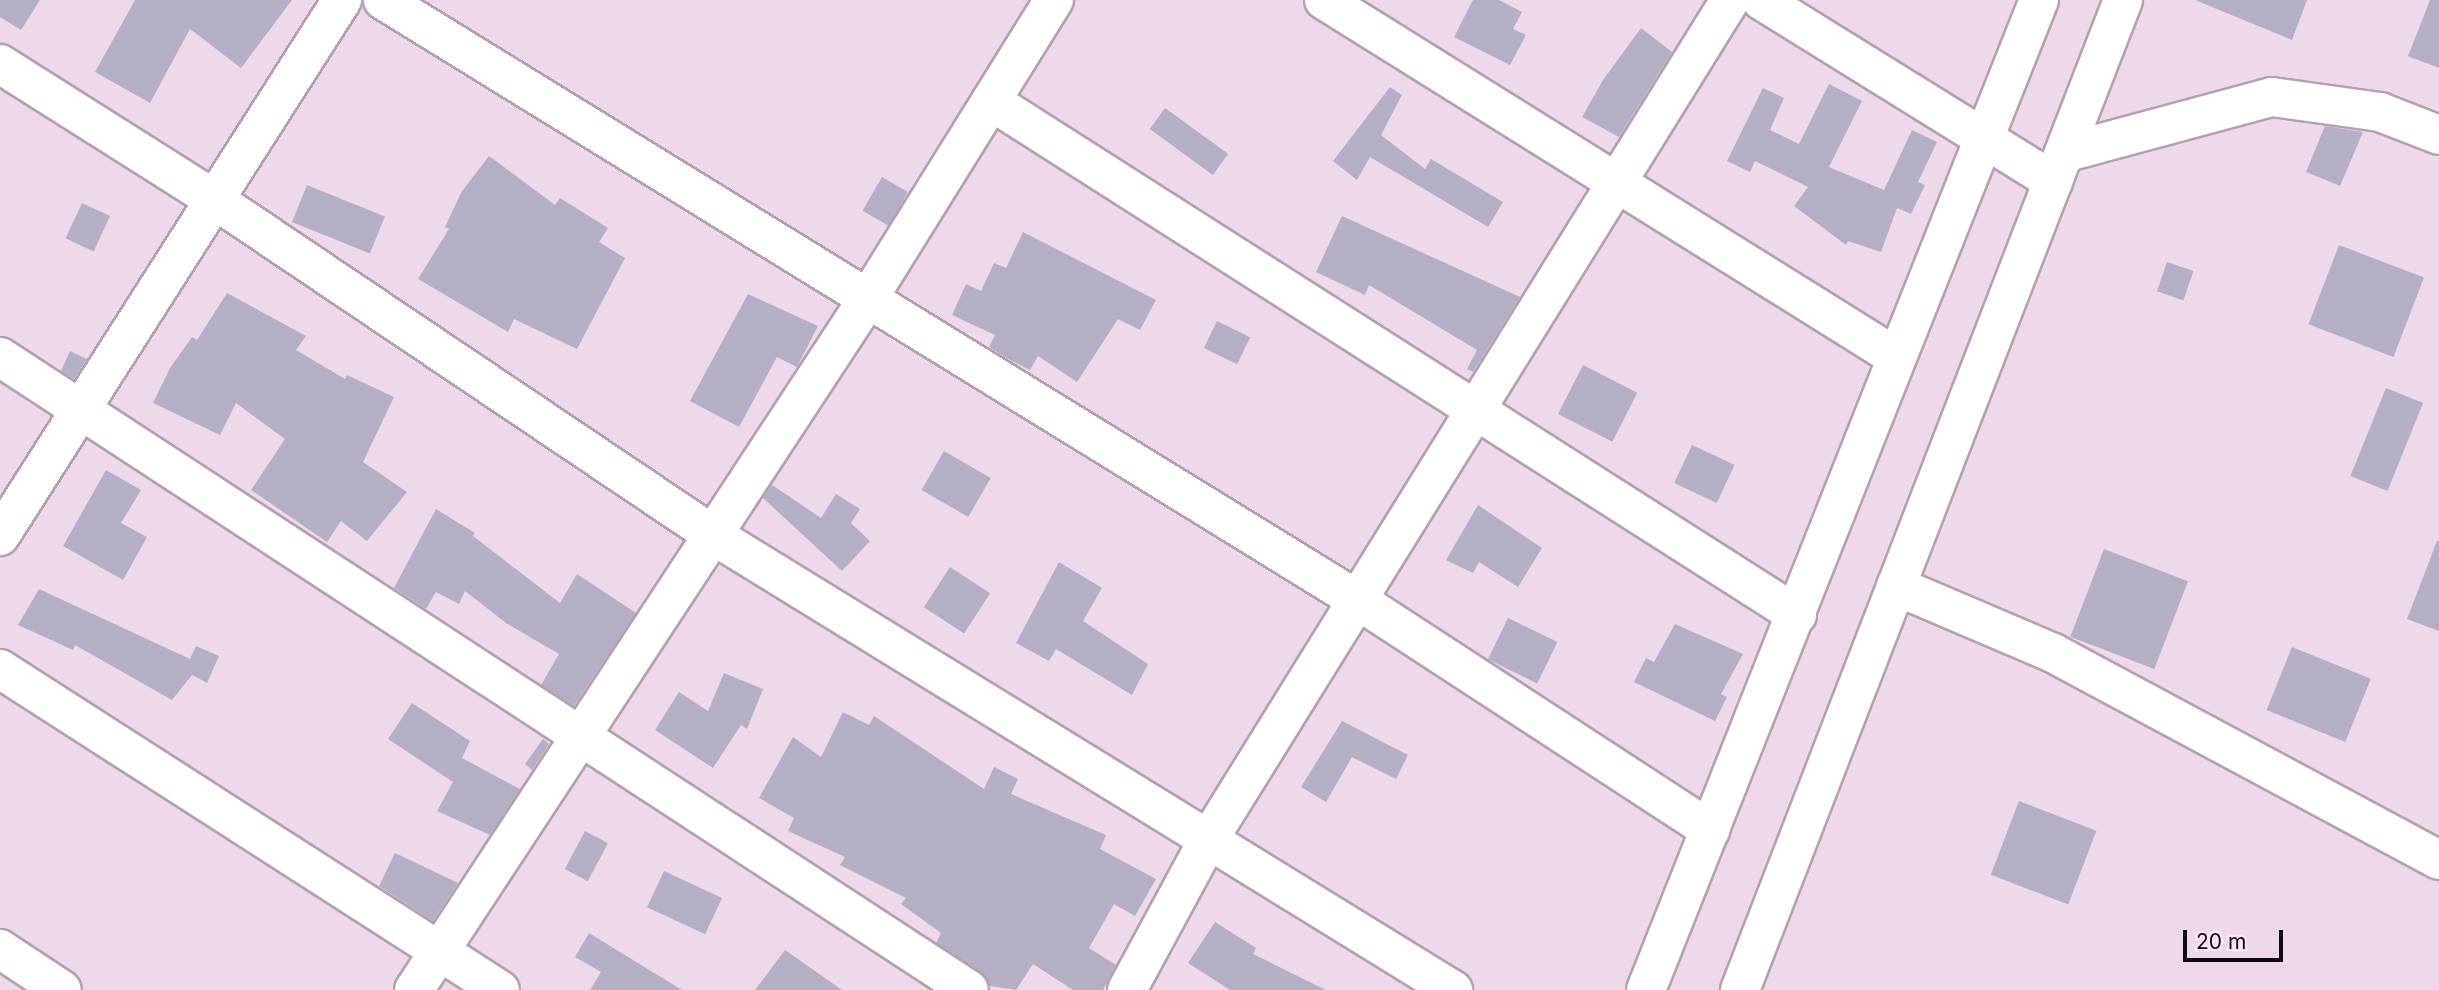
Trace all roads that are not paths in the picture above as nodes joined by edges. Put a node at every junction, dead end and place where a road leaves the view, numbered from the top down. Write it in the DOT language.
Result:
graph roads {
  1 [pos="342,0"];
  2 [pos="383,0"];
  3 [pos="1054,0"];
  4 [pos="1324,0"];
  5 [pos="1730,0"];
  6 [pos="1761,0"];
  7 [pos="2039,0"];
  8 [pos="2123,0"];
  9 [pos="0,64"];
  10 [pos="991,101"];
  11 [pos="2439,135"];
  12 [pos="1983,141"];
  13 [pos="2059,167"];
  14 [pos="1617,184"];
  15 [pos="215,200"];
  16 [pos="869,297"];
  17 [pos="0,356"];
  18 [pos="1896,356"];
  19 [pos="1477,408"];
  20 [pos="83,409"];
  21 [pos="713,535"];
  22 [pos="0,536"];
  23 [pos="1896,586"];
  24 [pos="1356,599"];
  25 [pos="1797,615"];
  26 [pos="0,669"];
  27 [pos="580,737"];
  28 [pos="1710,830"];
  29 [pos="1208,842"];
  30 [pos="2439,860"];
  31 [pos="0,949"];
  32 [pos="438,951"];
  33 [pos="62,990"];
  34 [pos="414,990"];
  35 [pos="500,990"];
  36 [pos="969,990"];
  37 [pos="1127,990"];
  38 [pos="1453,990"];
  39 [pos="1646,990"];
  40 [pos="1740,990"];
  1 -- 15 [label="street"];
  2 -- 16 [label="street"];
  3 -- 10 [label="street"];
  4 -- 14 [label="street"];
  5 -- 14 [label="street"];
  6 -- 12 [label="street"];
  7 -- 12 [label="street"];
  8 -- 13 [label="street"];
  9 -- 15 [label="street"];
  10 -- 16 [label="street"];
  10 -- 19 [label="street"];
  11 -- 13 [label="street"];
  12 -- 13 [label="street"];
  12 -- 18 [label="street"];
  13 -- 23 [label="street"];
  14 -- 18 [label="street"];
  14 -- 19 [label="street"];
  15 -- 20 [label="street"];
  15 -- 21 [label="street"];
  16 -- 21 [label="street"];
  16 -- 24 [label="street"];
  17 -- 20 [label="street"];
  18 -- 25 [label="street"];
  19 -- 24 [label="street"];
  19 -- 25 [label="street"];
  20 -- 22 [label="street"];
  20 -- 27 [label="street"];
  21 -- 27 [label="street"];
  21 -- 29 [label="street"];
  23 -- 30 [label="street"];
  23 -- 40 [label="street"];
  24 -- 28 [label="street"];
  24 -- 29 [label="street"];
  25 -- 28 [label="street"];
  26 -- 32 [label="street"];
  27 -- 32 [label="street"];
  27 -- 36 [label="street"];
  28 -- 39 [label="street"];
  29 -- 37 [label="street"];
  29 -- 38 [label="street"];
  31 -- 33 [label="street"];
  32 -- 34 [label="street"];
  32 -- 35 [label="street"];
}
